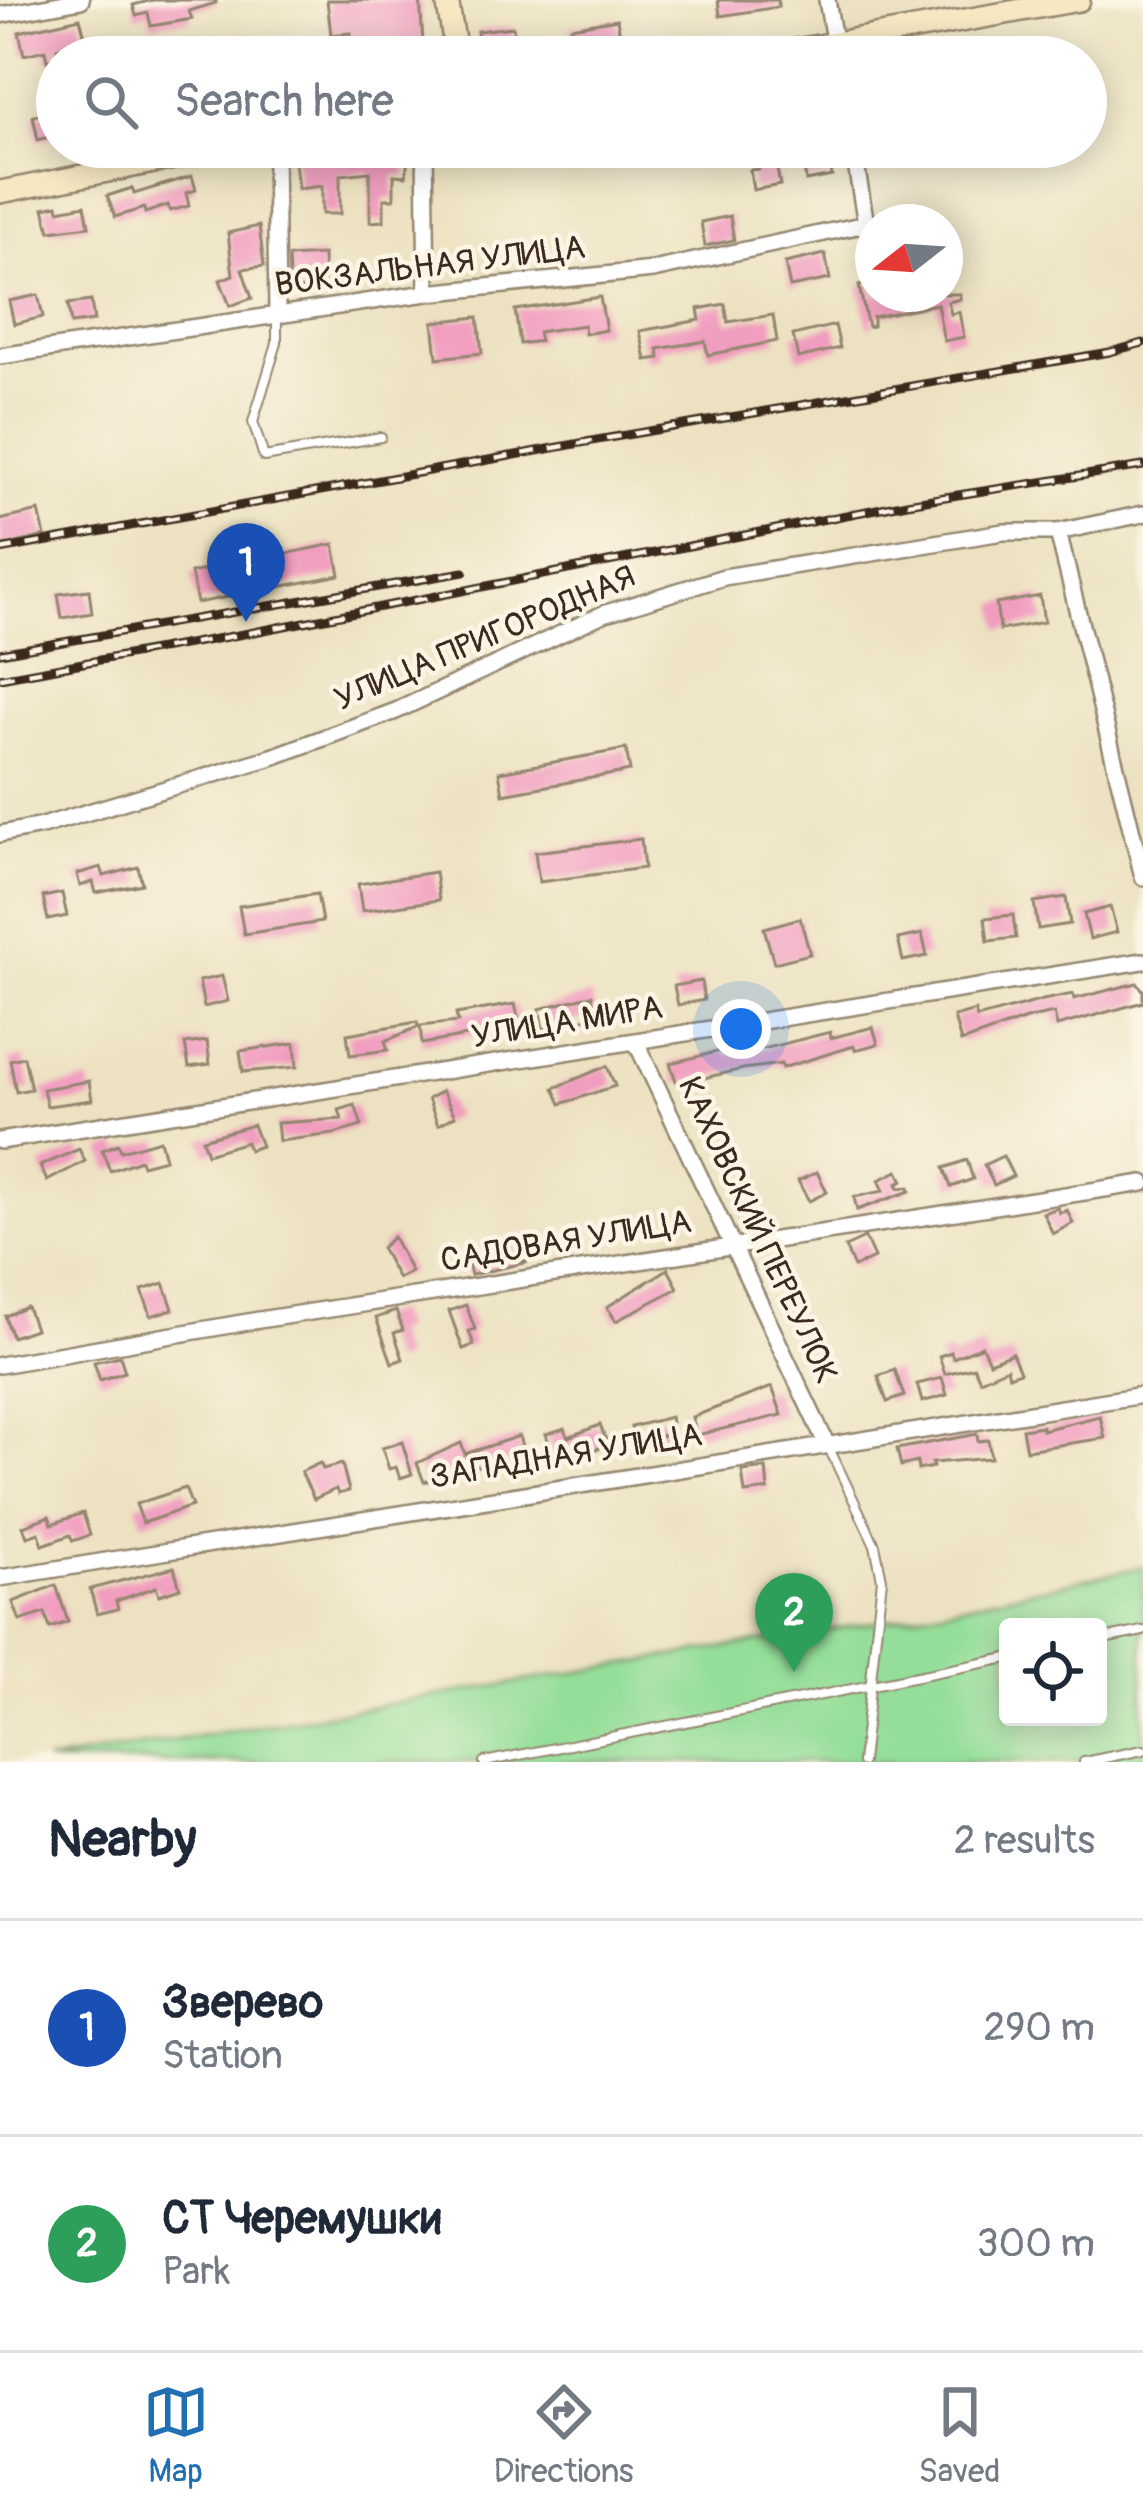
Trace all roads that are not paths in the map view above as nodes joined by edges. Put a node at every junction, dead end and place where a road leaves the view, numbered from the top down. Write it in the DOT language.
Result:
graph roads {
  1 [pos="446,0"];
  2 [pos="827,0"];
  3 [pos="1079,0"];
  4 [pos="74,1"];
  5 [pos="0,15"];
  6 [pos="453,36"];
  7 [pos="833,36"];
  8 [pos="904,36"];
  9 [pos="123,168"];
  10 [pos="275,168"];
  11 [pos="424,168"];
  12 [pos="857,168"];
  13 [pos="0,192"];
  14 [pos="427,292"];
  15 [pos="277,315"];
  16 [pos="0,356"];
  17 [pos="380,437"];
  18 [pos="1143,514"];
  19 [pos="1058,532"];
  20 [pos="0,834"];
  21 [pos="1143,877"];
  22 [pos="1143,962"];
  23 [pos="636,1042"];
  24 [pos="0,1141"];
  25 [pos="1143,1184"];
  26 [pos="732,1246"];
  27 [pos="0,1365"];
  28 [pos="1143,1395"];
  29 [pos="826,1444"];
  30 [pos="0,1579"];
  31 [pos="1143,1631"];
  32 [pos="1107,1638"];
  33 [pos="999,1660"];
  34 [pos="867,1686"];
  35 [pos="1143,1750"];
  36 [pos="484,1762"];
  37 [pos="862,1762"];
  38 [pos="1084,1762"];
  1 -- 6 [label="main road"];
  2 -- 7 [label="street"];
  3 -- 8 [label="main road"];
  4 -- 5 [label="street"];
  9 -- 13 [label="main road"];
  10 -- 15 [label="street"];
  11 -- 14 [label="street"];
  12 -- 14 [label="street, ВОКЗАЛЬНАЯ УЛИЦА"];
  14 -- 15 [label="street, ВОКЗАЛЬНАЯ УЛИЦА"];
  15 -- 16 [label="street, ВОКЗАЛЬНАЯ УЛИЦА"];
  15 -- 17 [label="lane"];
  18 -- 19 [label="street, УЛИЦА ПРИГОРОДНАЯ"];
  19 -- 20 [label="street, УЛИЦА ПРИГОРОДНАЯ"];
  19 -- 21 [label="street"];
  22 -- 23 [label="street, УЛИЦА МИРА"];
  23 -- 24 [label="street, УЛИЦА МИРА"];
  23 -- 26 [label="street, КАХОВСКИЙ ПЕРЕУЛОК"];
  25 -- 26 [label="street, САДОВАЯ УЛИЦА"];
  26 -- 27 [label="street, САДОВАЯ УЛИЦА"];
  26 -- 29 [label="street, КАХОВСКИЙ ПЕРЕУЛОК"];
  28 -- 29 [label="street, ЗАПАДНАЯ УЛИЦА"];
  29 -- 30 [label="street, ЗАПАДНАЯ УЛИЦА"];
  29 -- 34 [label="lane"];
  31 -- 32 [label="lane"];
  33 -- 34 [label="lane"];
  34 -- 36 [label="lane"];
  34 -- 37 [label="lane"];
  35 -- 38 [label="lane"];
}
